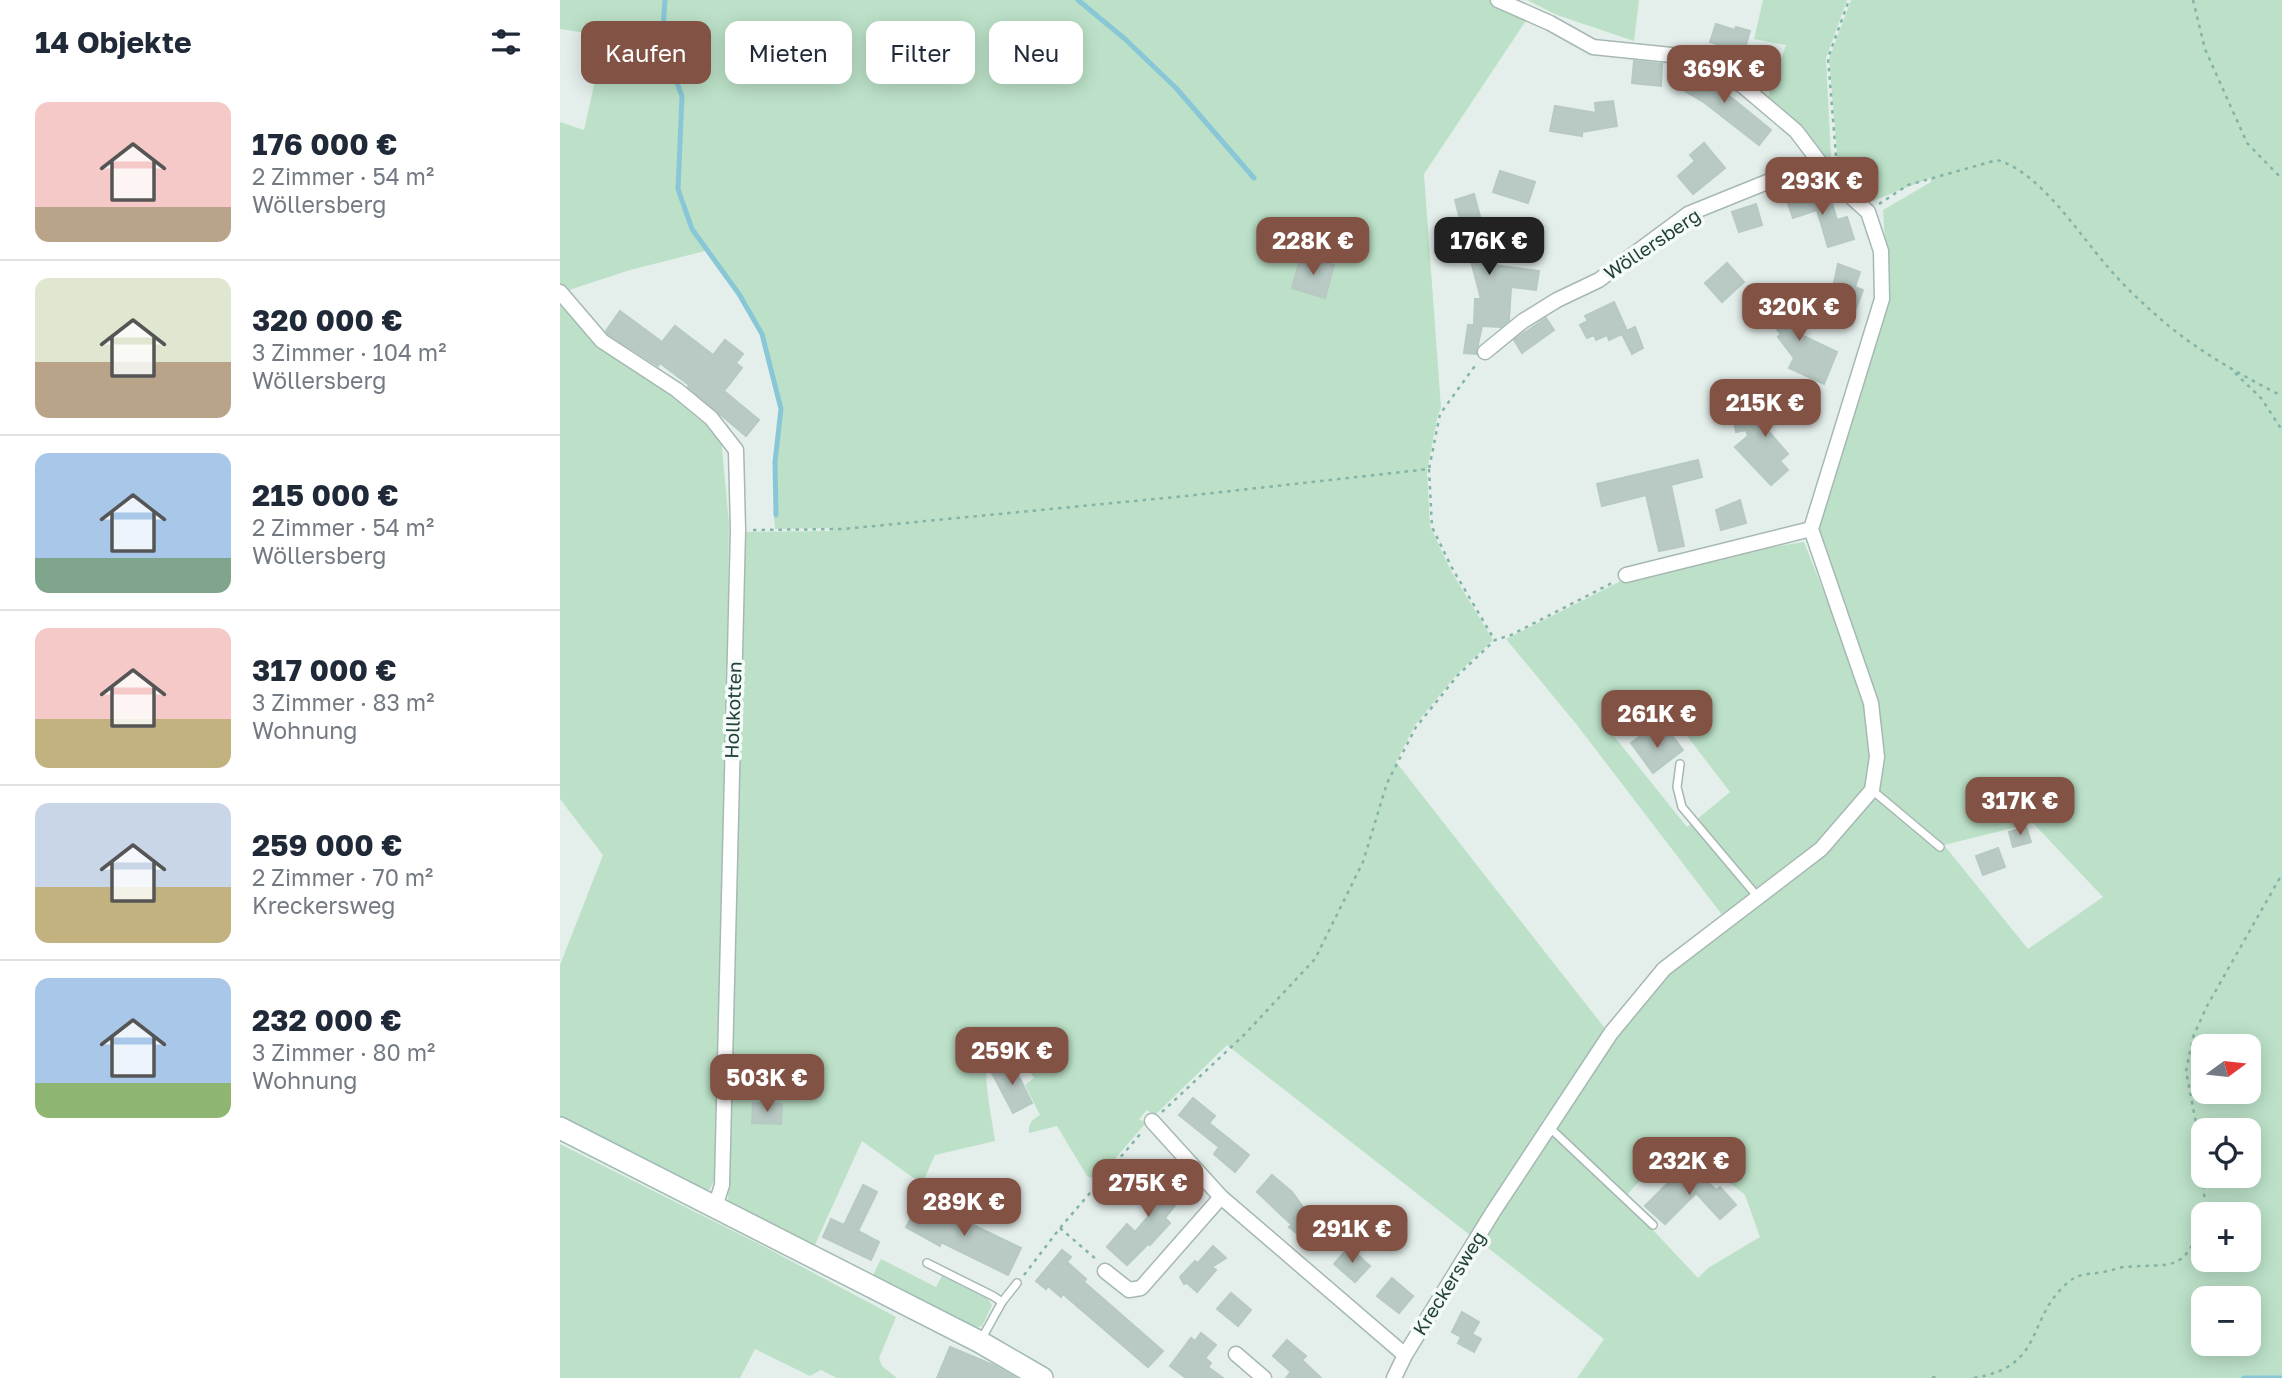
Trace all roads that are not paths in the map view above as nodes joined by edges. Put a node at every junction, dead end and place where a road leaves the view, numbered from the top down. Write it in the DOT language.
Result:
graph roads {
  1 [pos="1498,0"];
  2 [pos="1833,180"];
  3 [pos="560,292"];
  4 [pos="1485,352"];
  5 [pos="1813,522"];
  6 [pos="1626,575"];
  7 [pos="1680,764"];
  8 [pos="1872,790"];
  9 [pos="1940,847"];
  10 [pos="1757,897"];
  11 [pos="1152,1121"];
  12 [pos="1549,1127"];
  13 [pos="560,1128"];
  14 [pos="1220,1197"];
  15 [pos="715,1207"];
  16 [pos="1653,1225"];
  17 [pos="927,1263"];
  18 [pos="1105,1271"];
  19 [pos="1017,1283"];
  20 [pos="1002,1302"];
  21 [pos="980,1342"];
  22 [pos="1236,1354"];
  23 [pos="1405,1355"];
  24 [pos="1042,1378"];
  25 [pos="1264,1378"];
  26 [pos="1394,1378"];
  1 -- 2 [label="street"];
  2 -- 4 [label="street, Wöllersberg"];
  2 -- 5 [label="street"];
  3 -- 15 [label="street, Hollkotten"];
  5 -- 6 [label="street"];
  5 -- 8 [label="street"];
  7 -- 10 [label="lane"];
  8 -- 9 [label="lane"];
  8 -- 10 [label="street, Kreckersweg"];
  10 -- 12 [label="street, Kreckersweg"];
  11 -- 14 [label="street, Kreckersweg"];
  12 -- 16 [label="lane"];
  12 -- 23 [label="street, Kreckersweg"];
  13 -- 15 [label="main road"];
  14 -- 18 [label="street"];
  14 -- 23 [label="street, Kreckersweg"];
  15 -- 21 [label="main road"];
  17 -- 20 [label="lane"];
  19 -- 20 [label="lane"];
  20 -- 21 [label="lane"];
  21 -- 24 [label="main road"];
  22 -- 25 [label="street"];
  23 -- 26 [label="street, Kreckersweg"];
}
